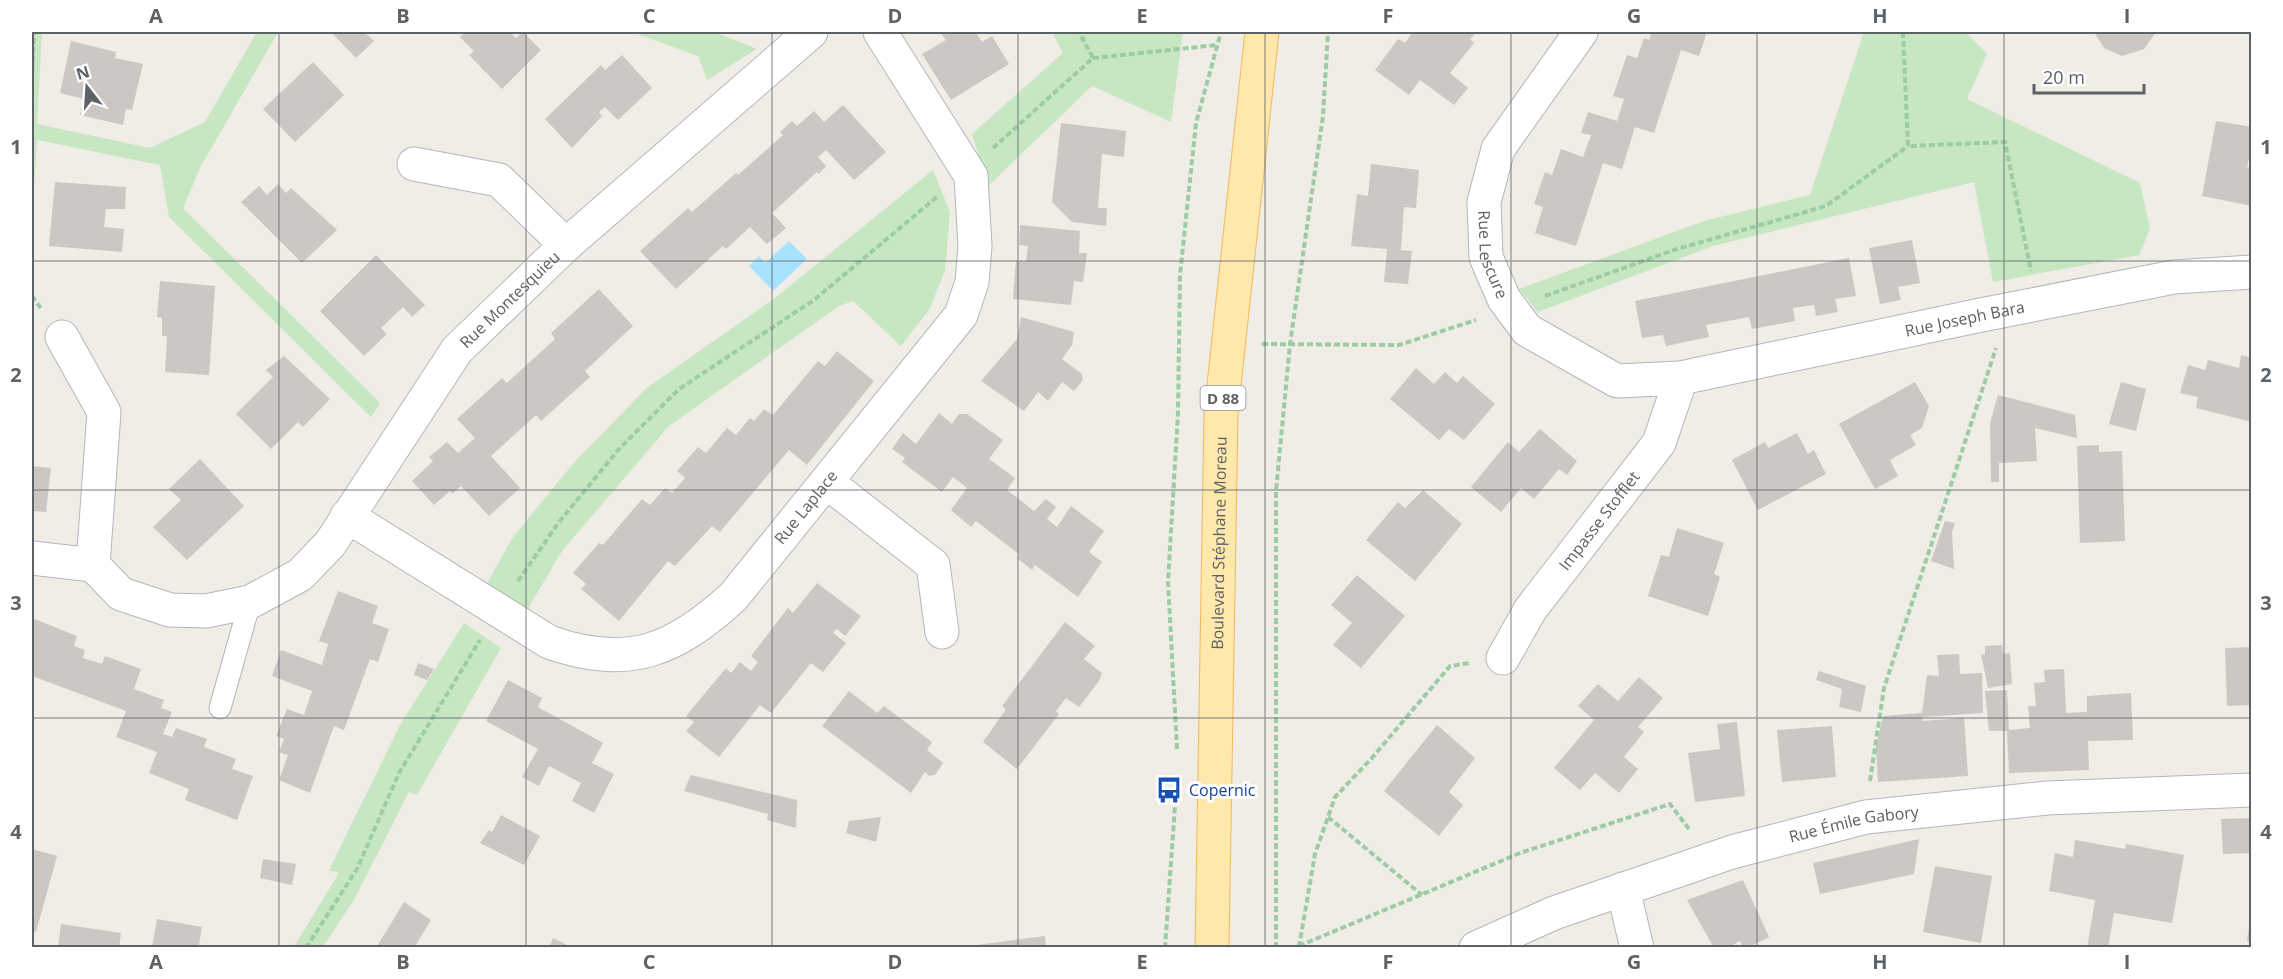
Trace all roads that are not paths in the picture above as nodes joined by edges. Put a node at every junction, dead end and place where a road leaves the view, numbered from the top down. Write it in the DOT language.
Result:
graph roads {
  1 [pos="812,32"];
  2 [pos="880,32"];
  3 [pos="1262,32"];
  4 [pos="1581,32"];
  5 [pos="414,164"];
  6 [pos="566,245"];
  7 [pos="2252,272"];
  8 [pos="62,337"];
  9 [pos="1681,378"];
  10 [pos="828,483"];
  11 [pos="347,516"];
  12 [pos="32,558"];
  13 [pos="93,565"];
  14 [pos="250,602"];
  15 [pos="942,632"];
  16 [pos="1503,658"];
  17 [pos="220,708"];
  18 [pos="2252,790"];
  19 [pos="1623,890"];
  20 [pos="1212,948"];
  21 [pos="1476,948"];
  22 [pos="1637,948"];
  1 -- 6 [label="street, Rue Montesquieu"];
  2 -- 10 [label="street, Rue Laplace"];
  3 -- 20 [label="main road, Boulevard Stéphane Moreau / D 88"];
  4 -- 9 [label="street, Rue Lescure"];
  5 -- 6 [label="street"];
  6 -- 11 [label="street, Rue Montesquieu"];
  7 -- 9 [label="street, Rue Joseph Bara"];
  8 -- 13 [label="street"];
  9 -- 16 [label="street, Impasse Stofflet"];
  10 -- 11 [label="street, Rue Laplace"];
  10 -- 15 [label="street"];
  11 -- 14 [label="street, Rue Montesquieu"];
  12 -- 13 [label="street"];
  13 -- 14 [label="street, Rue Montesquieu"];
  14 -- 17 [label="lane"];
  18 -- 19 [label="street, Rue Émile Gabory"];
  19 -- 21 [label="street, Rue Émile Gabory"];
  19 -- 22 [label="street"];
}
